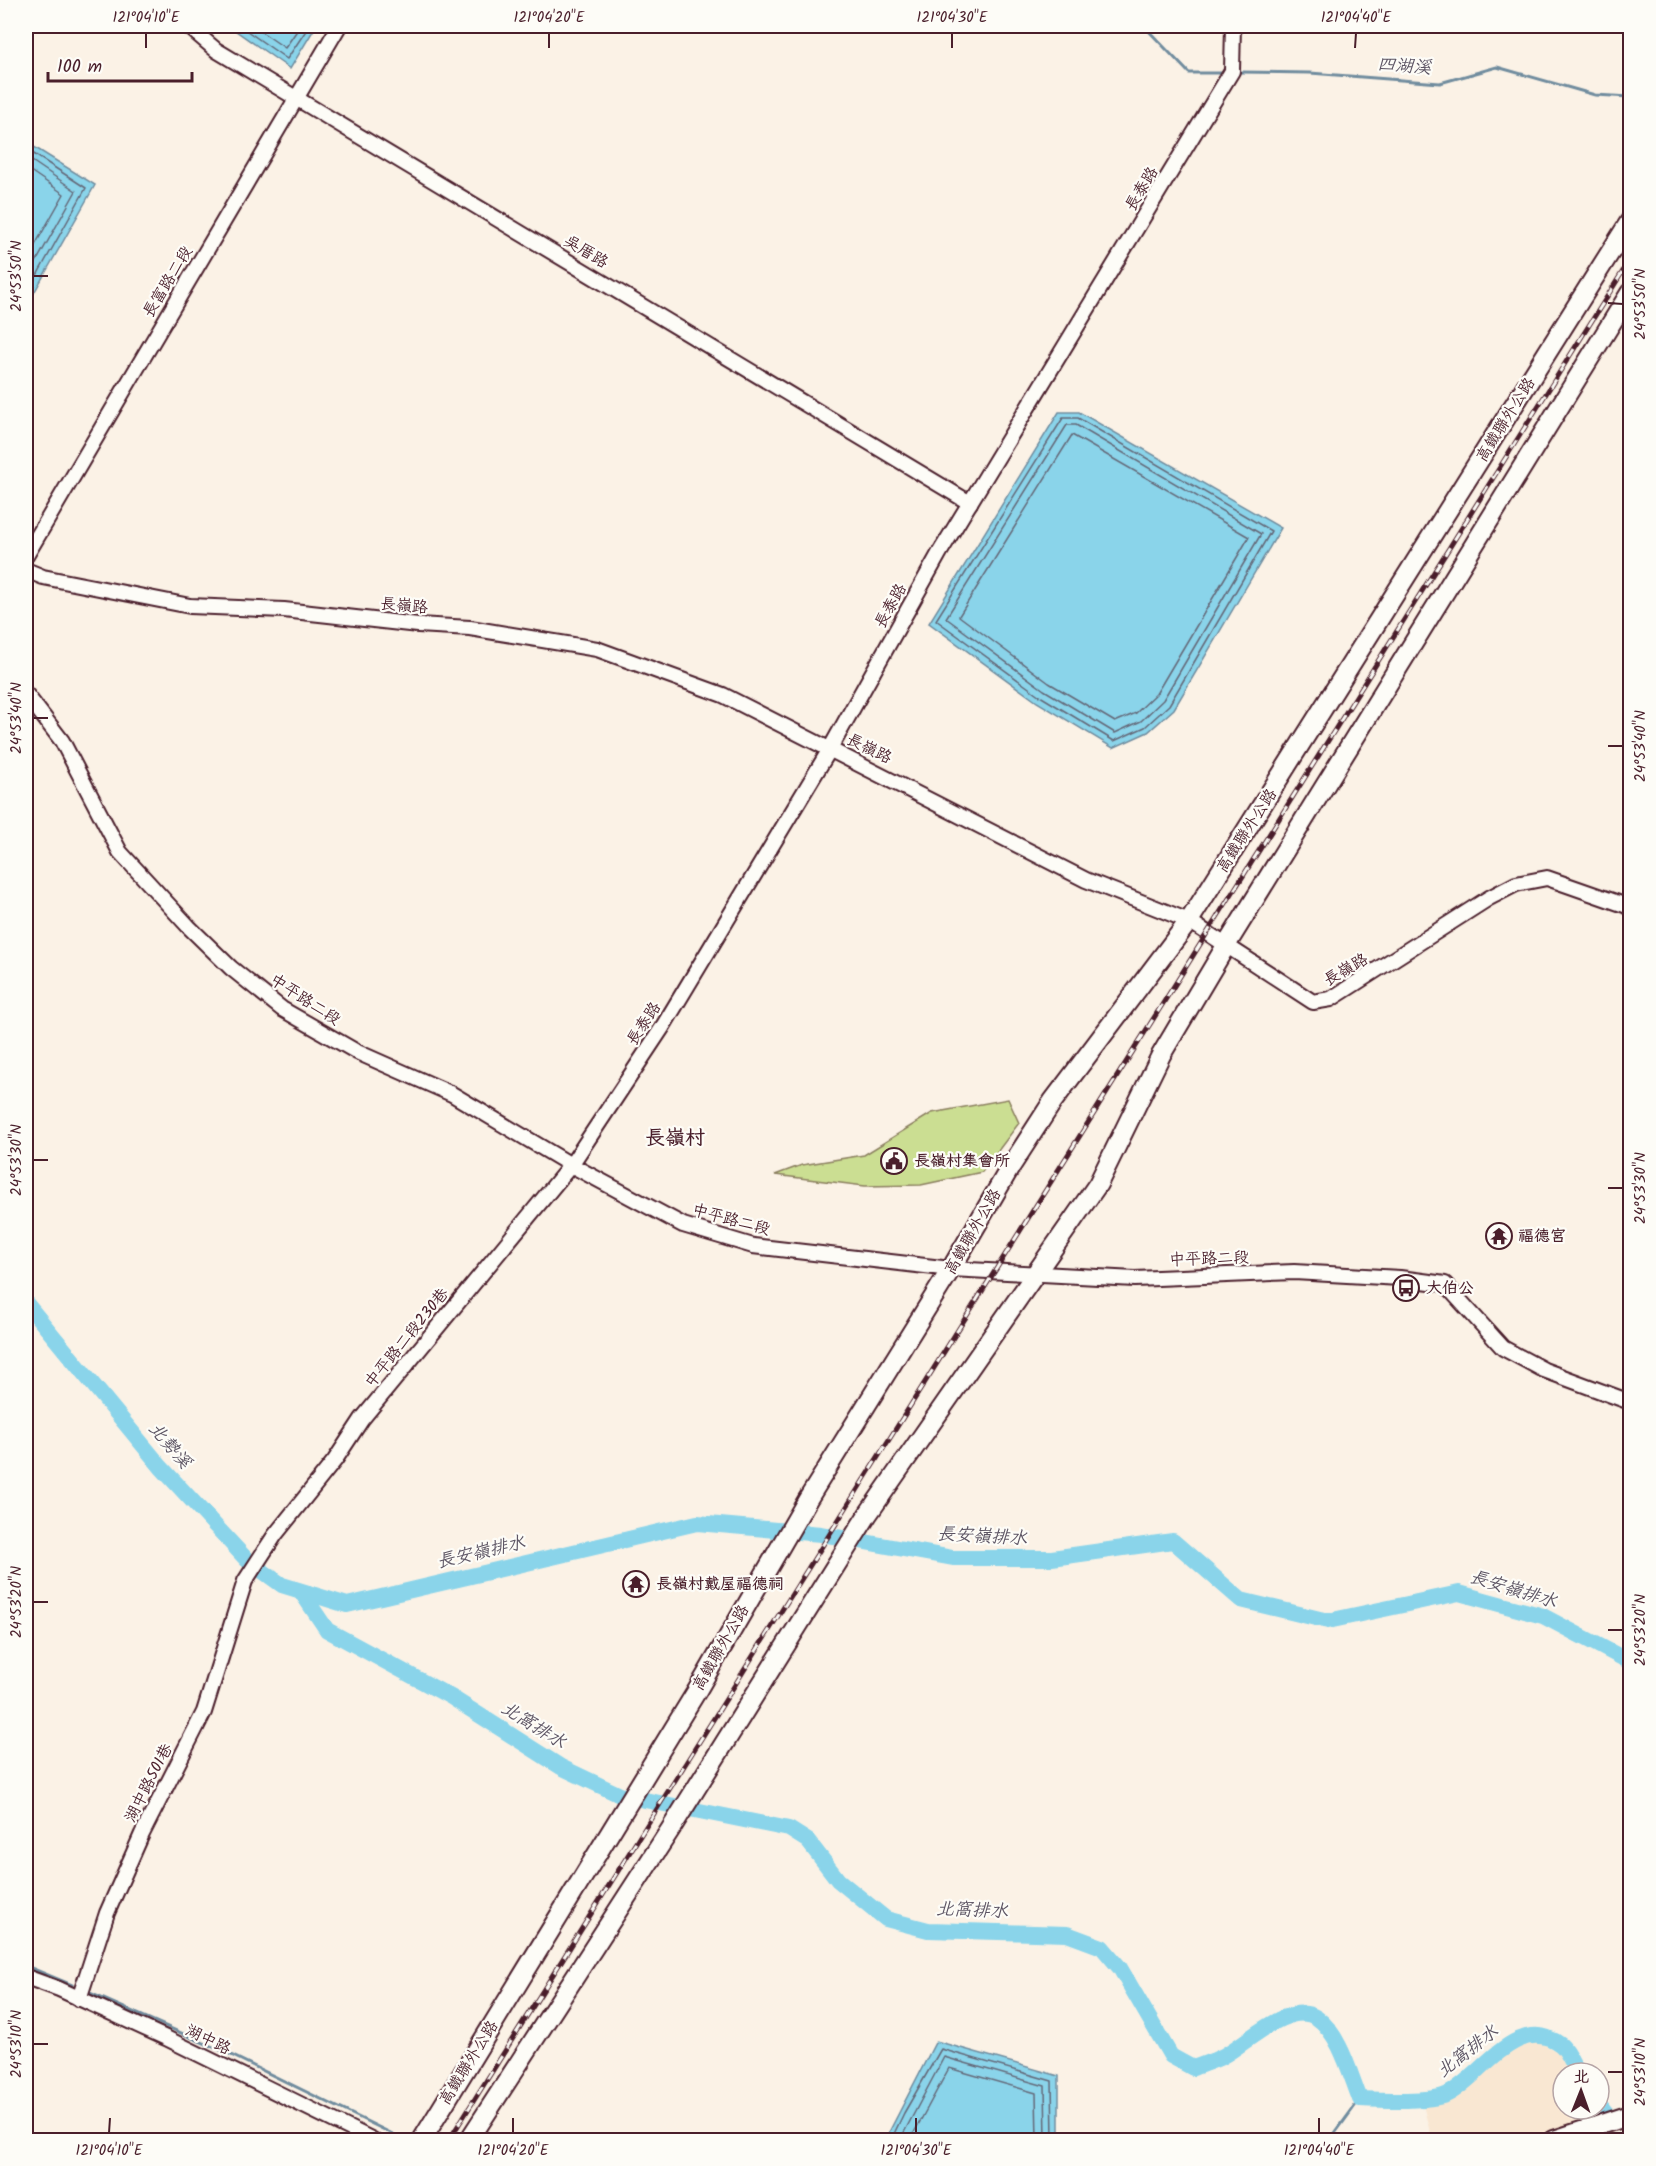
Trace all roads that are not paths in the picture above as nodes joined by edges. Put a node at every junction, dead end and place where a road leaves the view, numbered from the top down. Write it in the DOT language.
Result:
graph roads {
  1 [pos="188,26"];
  2 [pos="339,26"];
  3 [pos="1233,26"];
  4 [pos="297,98"];
  5 [pos="1630,221"];
  6 [pos="1630,293"];
  7 [pos="970,503"];
  8 [pos="26,556"];
  9 [pos="26,570"];
  10 [pos="26,694"];
  11 [pos="830,748"];
  12 [pos="1630,907"];
  13 [pos="1189,921"];
  14 [pos="1227,944"];
  15 [pos="571,1165"];
  16 [pos="951,1269"];
  17 [pos="1036,1275"];
  18 [pos="1630,1402"];
  19 [pos="245,1581"];
  20 [pos="26,1977"];
  21 [pos="79,1999"];
  22 [pos="1630,2115"];
  23 [pos="373,2140"];
  24 [pos="422,2140"];
  25 [pos="470,2140"];
  26 [pos="1554,2140"];
  1 -- 4 [label="street, 吳厝路"];
  2 -- 4 [label="street, 長富路二段"];
  3 -- 7 [label="street, 長泰路"];
  4 -- 7 [label="street, 吳厝路"];
  4 -- 8 [label="street, 長富路二段"];
  5 -- 13 [label="main road, 高鐵聯外公路"];
  6 -- 14 [label="main road"];
  7 -- 11 [label="street, 長泰路"];
  9 -- 11 [label="street, 長嶺路"];
  10 -- 15 [label="street, 中平路二段"];
  11 -- 13 [label="street, 長嶺路"];
  11 -- 15 [label="street, 長泰路"];
  12 -- 14 [label="street, 長嶺路"];
  13 -- 14 [label="street, 長嶺路"];
  13 -- 16 [label="main road, 高鐵聯外公路"];
  14 -- 17 [label="main road"];
  15 -- 16 [label="street, 中平路二段"];
  15 -- 19 [label="street, 中平路二段230巷"];
  16 -- 17 [label="street, 中平路二段"];
  16 -- 24 [label="main road, 高鐵聯外公路"];
  17 -- 18 [label="street, 中平路二段"];
  17 -- 25 [label="main road"];
  19 -- 21 [label="street, 湖中路501巷"];
  20 -- 21 [label="street, 湖中路"];
  21 -- 23 [label="street, 湖中路"];
  22 -- 26 [label="main road"];
}
